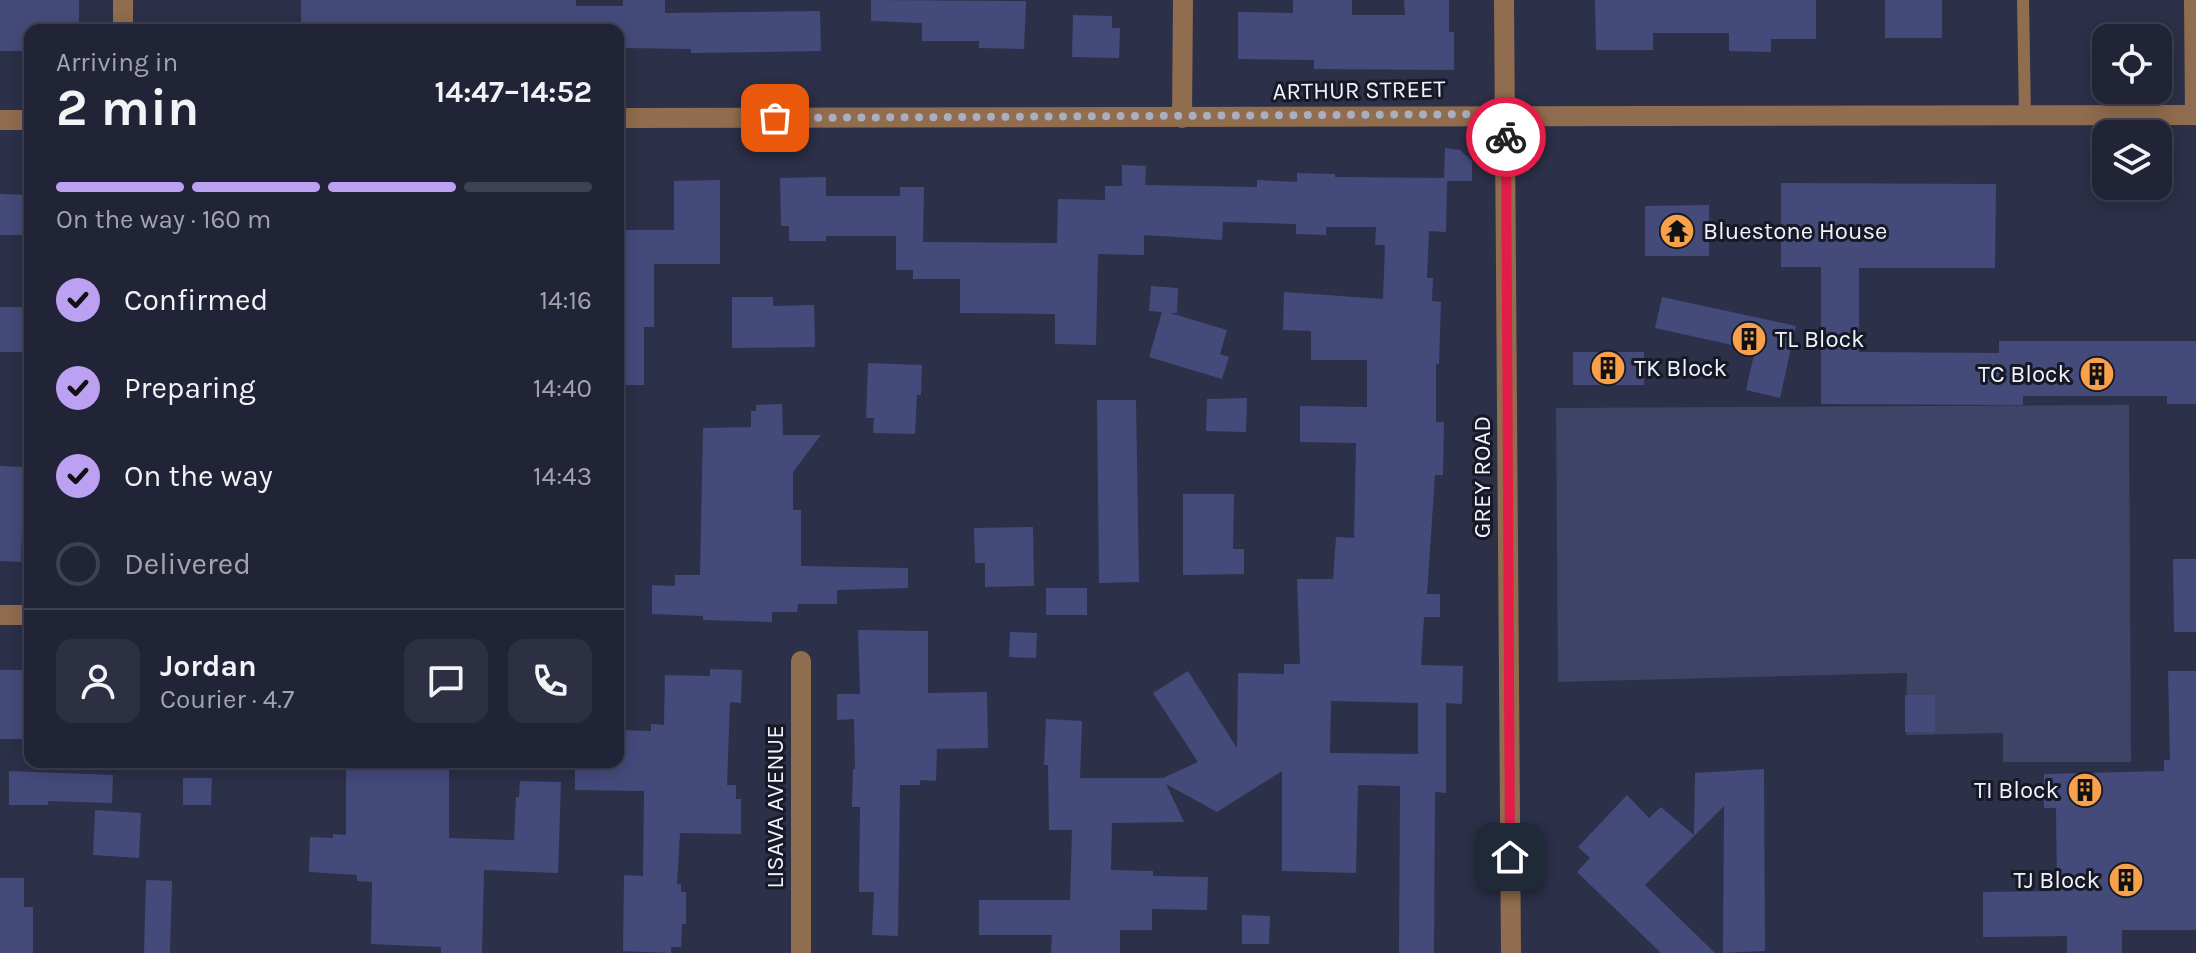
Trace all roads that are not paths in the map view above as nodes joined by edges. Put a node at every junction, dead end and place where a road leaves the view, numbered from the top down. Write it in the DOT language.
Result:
graph roads {
  1 [pos="123,0"];
  2 [pos="1183,0"];
  3 [pos="1504,0"];
  4 [pos="2023,0"];
  5 [pos="2190,0"];
  6 [pos="123,24"];
  7 [pos="1506,114"];
  8 [pos="2193,115"];
  9 [pos="2025,116"];
  10 [pos="624,118"];
  11 [pos="1182,118"];
  12 [pos="0,120"];
  13 [pos="24,120"];
  14 [pos="0,615"];
  15 [pos="24,615"];
  16 [pos="801,661"];
  17 [pos="801,953"];
  18 [pos="1511,953"];
  1 -- 6 [label="street"];
  2 -- 11 [label="street"];
  3 -- 7 [label="street, GREY ROAD"];
  4 -- 9 [label="lane"];
  5 -- 8 [label="lane"];
  7 -- 9 [label="street, ARTHUR STREET"];
  7 -- 11 [label="street, ARTHUR STREET"];
  7 -- 18 [label="street, GREY ROAD"];
  8 -- 9 [label="street, ARTHUR STREET"];
  10 -- 11 [label="street, ARTHUR STREET"];
  12 -- 13 [label="street"];
  14 -- 15 [label="street"];
  16 -- 17 [label="street, LISAVA AVENUE"];
}
